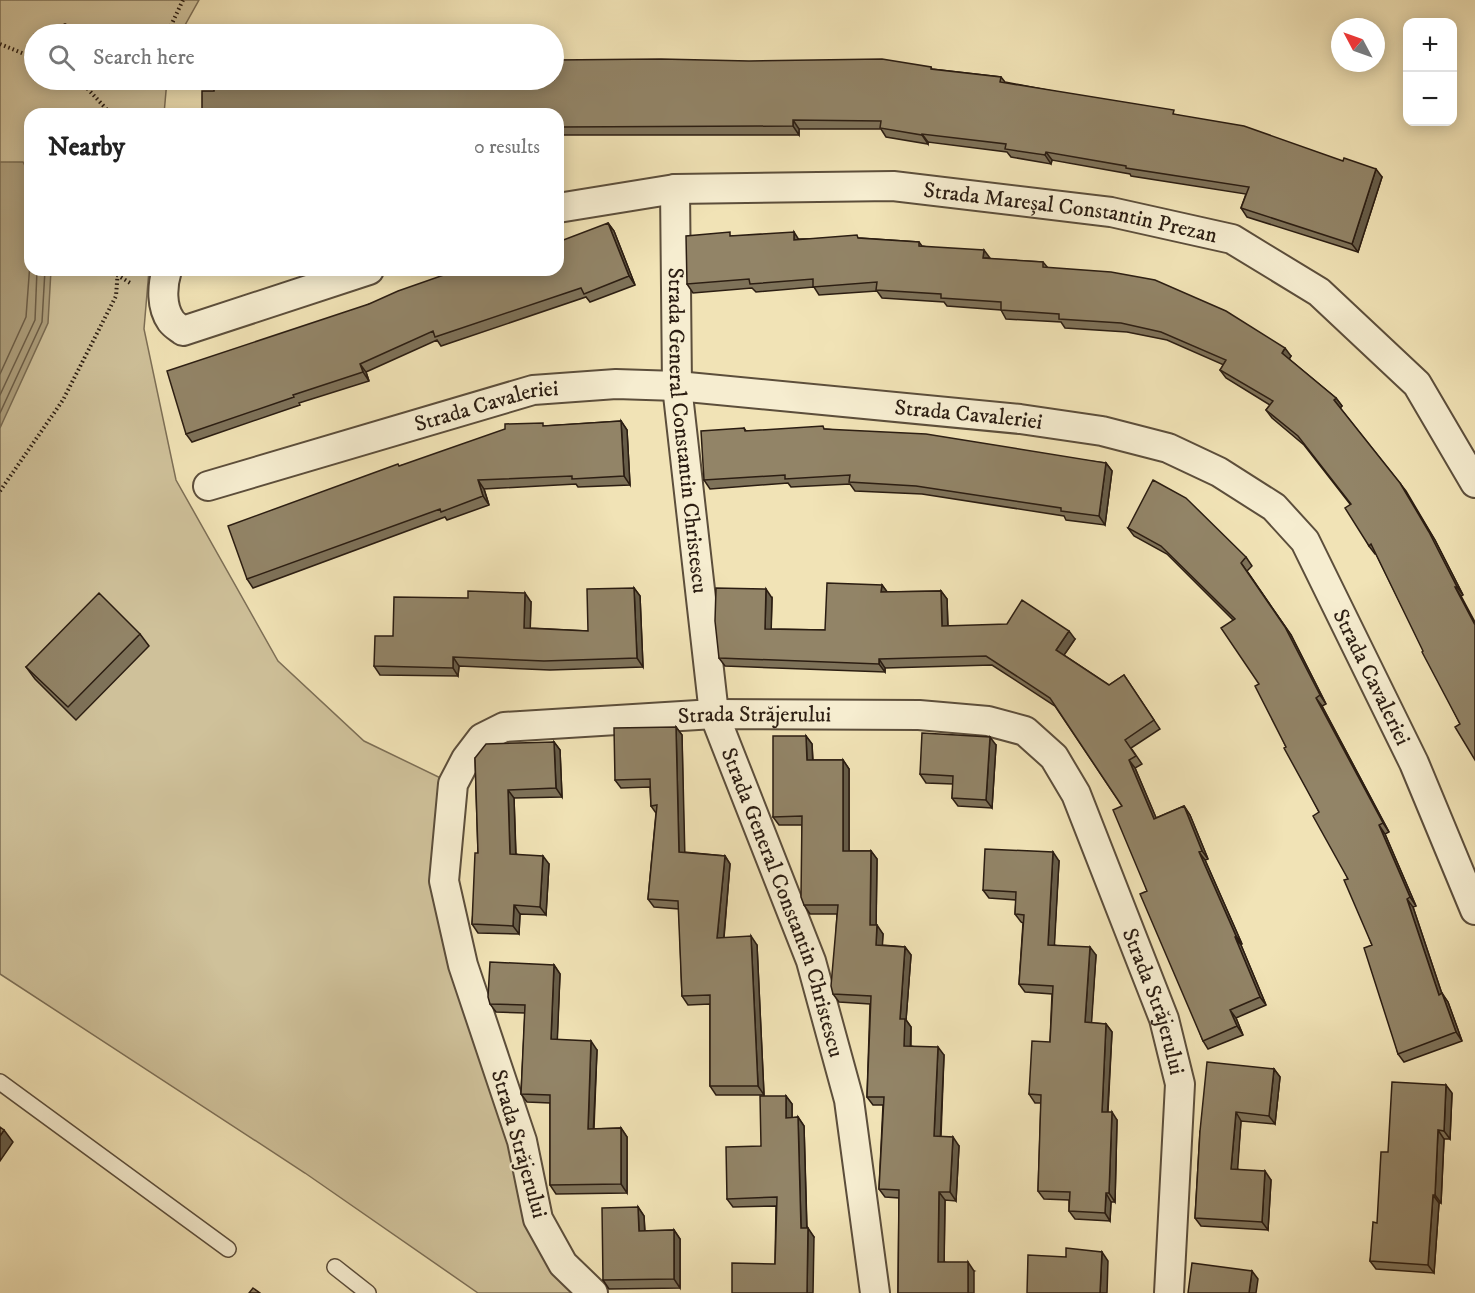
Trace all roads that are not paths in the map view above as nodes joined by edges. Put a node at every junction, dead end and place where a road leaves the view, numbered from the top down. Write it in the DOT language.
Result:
graph roads {
  1 [pos="675,189"];
  2 [pos="564,207"];
  3 [pos="165,276"];
  4 [pos="351,276"];
  5 [pos="677,386"];
  6 [pos="1475,483"];
  7 [pos="207,486"];
  8 [pos="714,714"];
  9 [pos="1475,910"];
  10 [pos="0,1082"];
  11 [pos="228,1249"];
  12 [pos="335,1267"];
  13 [pos="368,1293"];
  14 [pos="593,1293"];
  15 [pos="875,1293"];
  16 [pos="1169,1293"];
  1 -- 2 [label="street, Strada Mareșal Constantin Prezan"];
  1 -- 5 [label="street, Strada General Constantin Christescu"];
  1 -- 6 [label="street, Strada Mareșal Constantin Prezan"];
  3 -- 4 [label="street"];
  5 -- 7 [label="street, Strada Cavaleriei"];
  5 -- 8 [label="street, Strada General Constantin Christescu"];
  5 -- 9 [label="street, Strada Cavaleriei"];
  8 -- 14 [label="street, Strada Străjerului"];
  8 -- 15 [label="street, Strada General Constantin Christescu"];
  8 -- 16 [label="street, Strada Străjerului"];
  10 -- 11 [label="lane"];
  12 -- 13 [label="lane"];
}
